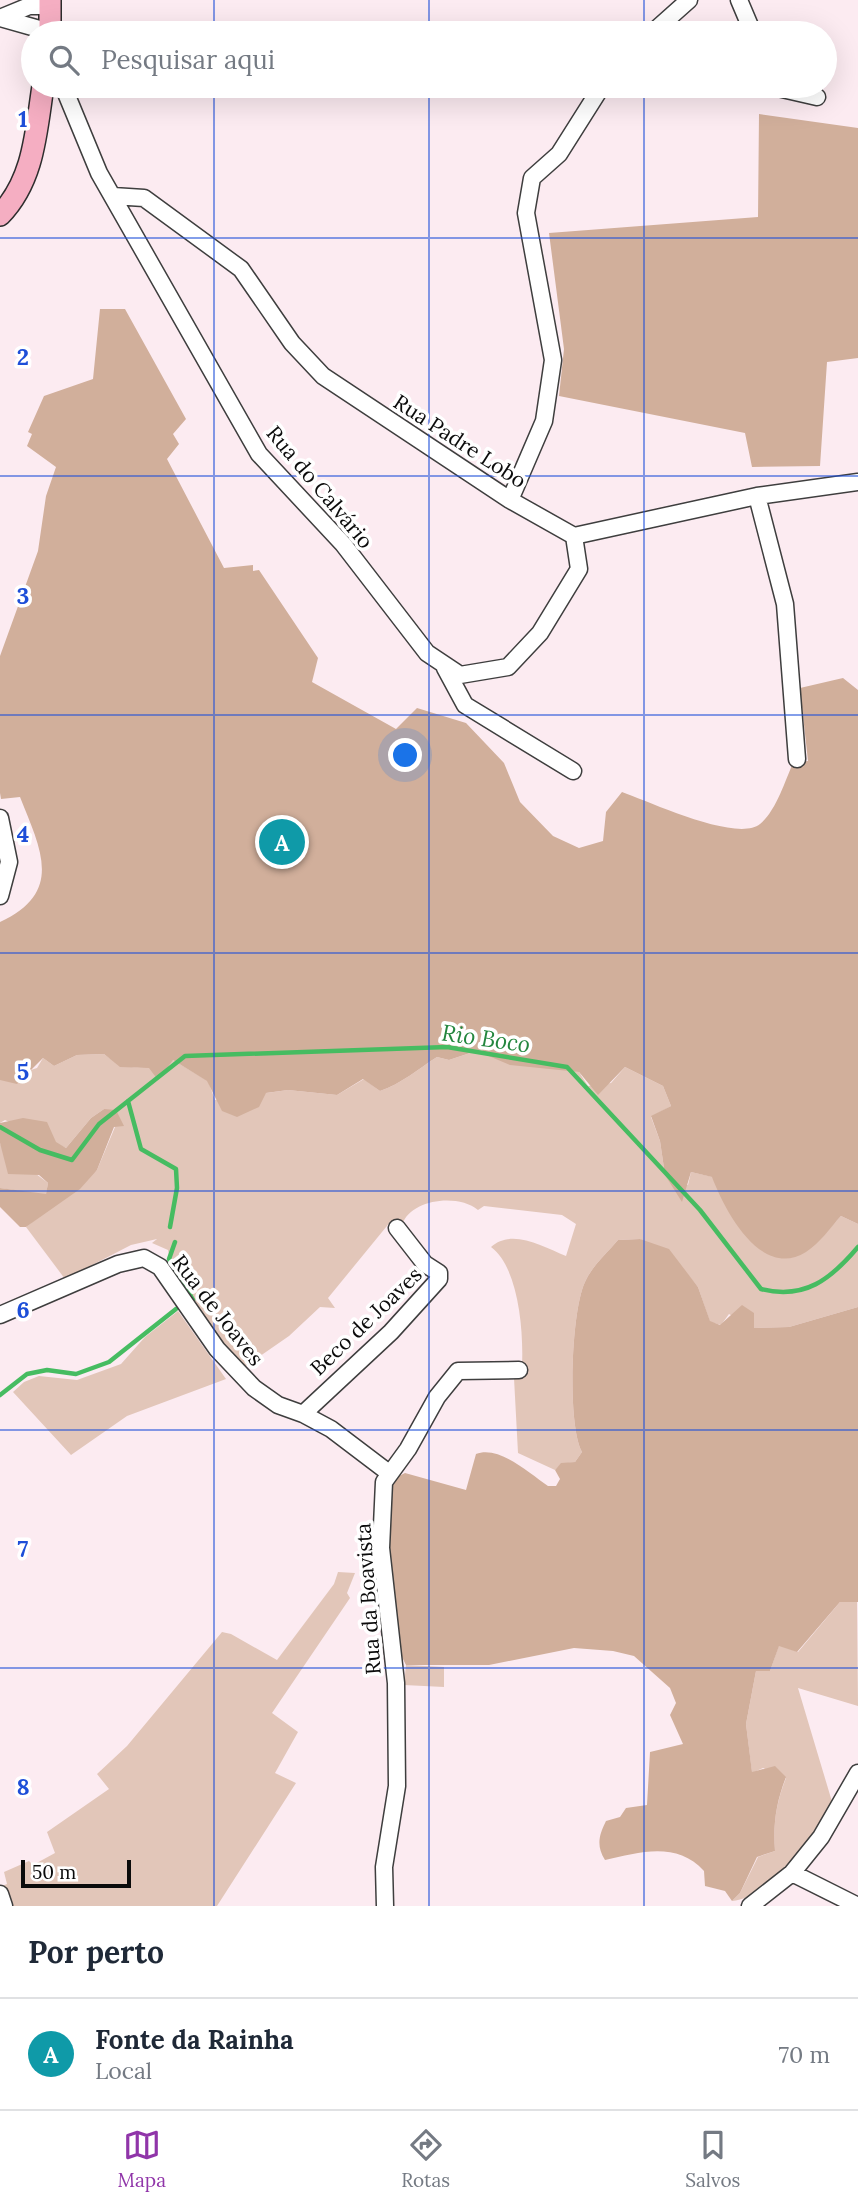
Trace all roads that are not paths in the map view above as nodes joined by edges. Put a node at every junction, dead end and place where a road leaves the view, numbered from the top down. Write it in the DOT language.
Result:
graph roads {
  1 [pos="689,0"];
  2 [pos="739,0"];
  3 [pos="50,3"];
  4 [pos="50,21"];
  5 [pos="665,21"];
  6 [pos="747,21"];
  7 [pos="21,24"];
  8 [pos="41,98"];
  9 [pos="68,98"];
  10 [pos="594,98"];
  11 [pos="113,196"];
  12 [pos="0,215"];
  13 [pos="858,482"];
  14 [pos="757,496"];
  15 [pos="510,500"];
  16 [pos="574,536"];
  17 [pos="443,664"];
  18 [pos="797,760"];
  19 [pos="573,771"];
  20 [pos="0,818"];
  21 [pos="0,897"];
  22 [pos="397,1228"];
  23 [pos="0,1315"];
  24 [pos="519,1370"];
  25 [pos="303,1414"];
  26 [pos="389,1473"];
  27 [pos="858,1773"];
  28 [pos="792,1873"];
  29 [pos="0,1894"];
  30 [pos="4,1906"];
  31 [pos="385,1906"];
  32 [pos="750,1906"];
  33 [pos="858,1906"];
  1 -- 5 [label="street"];
  2 -- 6 [label="street"];
  3 -- 4 [label="main road"];
  3 -- 7 [label="street"];
  8 -- 12 [label="main road"];
  9 -- 11 [label="street, Rua do Calvário"];
  10 -- 15 [label="street"];
  11 -- 15 [label="street, Rua Padre Lobo"];
  11 -- 17 [label="street, Rua do Calvário"];
  13 -- 14 [label="street"];
  14 -- 16 [label="street"];
  14 -- 18 [label="street"];
  15 -- 16 [label="street, Rua Padre Lobo"];
  16 -- 17 [label="street, Rua do Calvário"];
  17 -- 19 [label="street"];
  20 -- 21 [label="street"];
  22 -- 25 [label="street, Beco de Joaves"];
  23 -- 25 [label="street, Rua de Joaves"];
  24 -- 26 [label="street, Rua da Boavista"];
  25 -- 26 [label="street, Rua de Joaves"];
  26 -- 31 [label="street, Rua da Boavista"];
  27 -- 28 [label="street"];
  28 -- 32 [label="street"];
  28 -- 33 [label="street"];
  29 -- 30 [label="street"];
}
